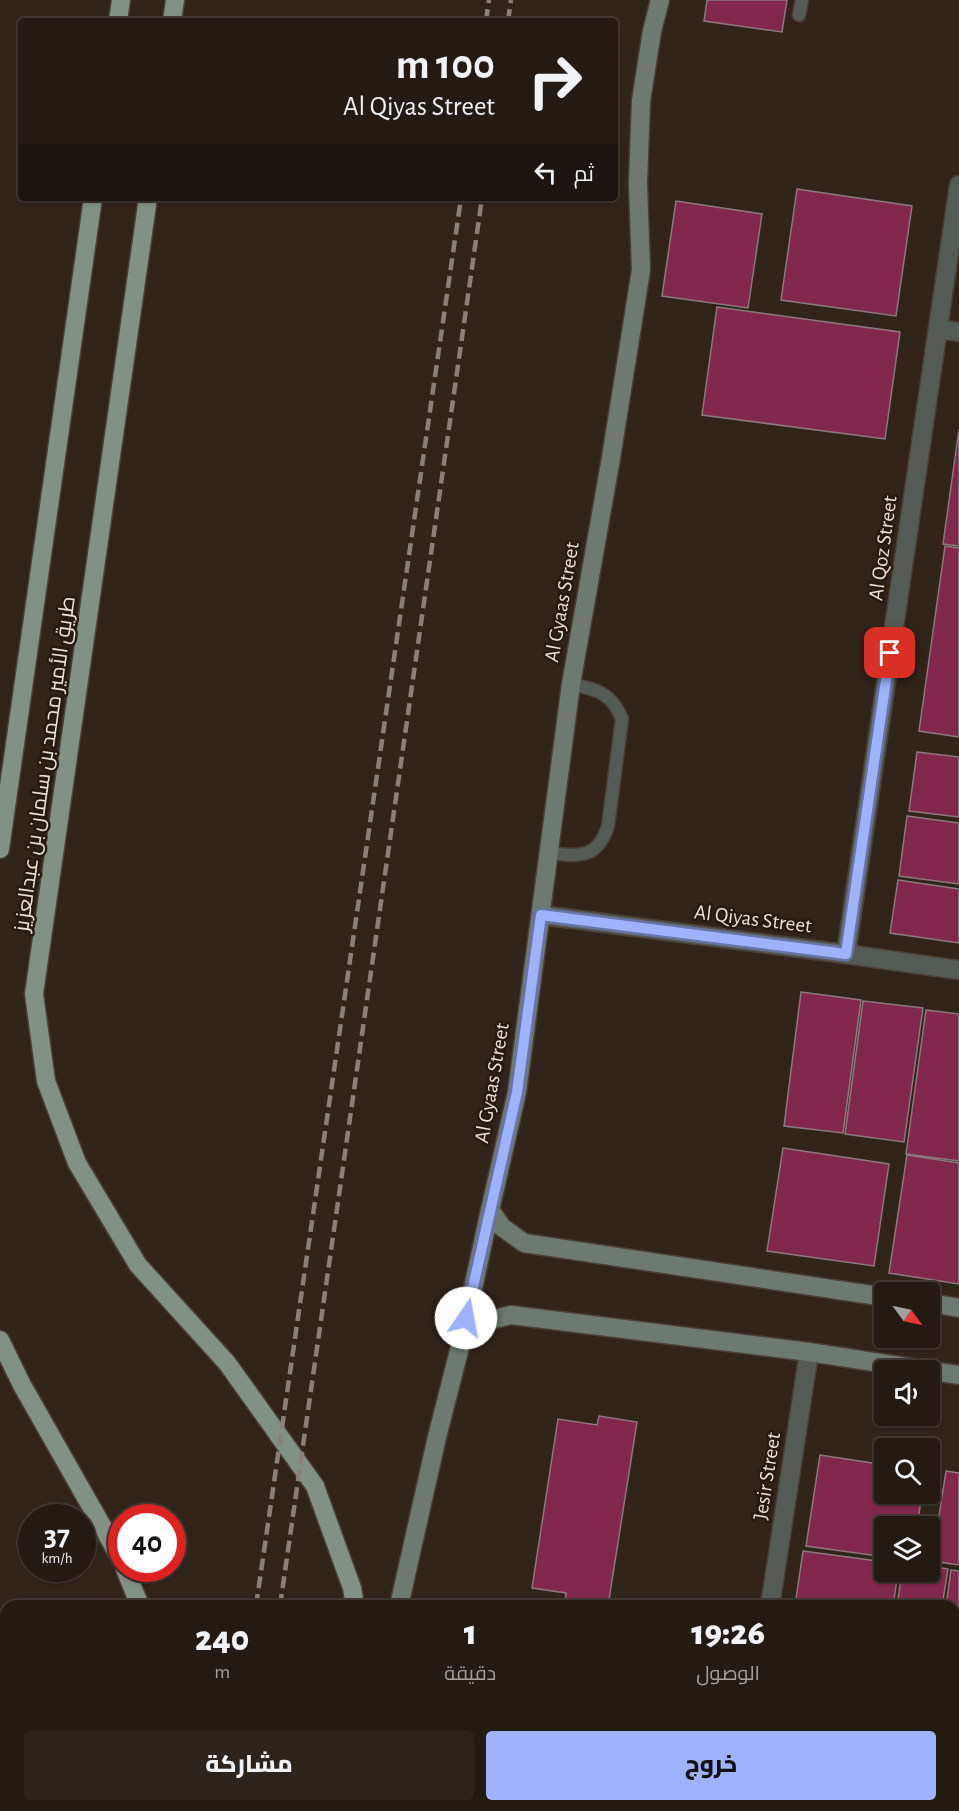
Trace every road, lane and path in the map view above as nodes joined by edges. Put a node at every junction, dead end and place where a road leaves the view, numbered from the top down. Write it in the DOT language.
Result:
graph roads {
  1 [pos="122,0"];
  2 [pos="175,0"];
  3 [pos="660,0"];
  4 [pos="802,0"];
  5 [pos="799,15"];
  6 [pos="119,18"];
  7 [pos="172,18"];
  8 [pos="959,185"];
  9 [pos="93,201"];
  10 [pos="148,201"];
  11 [pos="938,329"];
  12 [pos="959,332"];
  13 [pos="571,684"];
  14 [pos="2,830"];
  15 [pos="0,849"];
  16 [pos="548,853"];
  17 [pos="541,915"];
  18 [pos="846,954"];
  19 [pos="959,970"];
  20 [pos="490,1210"];
  21 [pos="874,1295"];
  22 [pos="940,1305"];
  23 [pos="959,1308"];
  24 [pos="462,1339"];
  25 [pos="0,1340"];
  26 [pos="809,1352"];
  27 [pos="959,1375"];
  28 [pos="108,1536"];
  29 [pos="130,1582"];
  30 [pos="138,1600"];
  31 [pos="354,1600"];
  32 [pos="400,1600"];
  33 [pos="771,1600"];
  1 -- 6 [label="main road"];
  2 -- 7 [label="main road"];
  3 -- 13 [label="street, Al Gyaas Street"];
  4 -- 5 [label="lane"];
  8 -- 11 [label="street, Al Qoz Street"];
  9 -- 14 [label="main road, طريق الأمير محمد بن سلمان بن عبدالعزيز"];
  10 -- 31 [label="main road, طريق الأمير محمد بن سلمان بن عبدالعزيز"];
  11 -- 12 [label="street"];
  11 -- 18 [label="street, Al Qoz Street"];
  13 -- 16 [label="street, Al Gyaas Street"];
  13 -- 16 [label="lane"];
  14 -- 15 [label="main road, طريق الأمير محمد بن سلمان بن عبدالعزيز"];
  16 -- 17 [label="street, Al Gyaas Street"];
  17 -- 18 [label="street, Al Qiyas Street"];
  17 -- 20 [label="street, Al Gyaas Street"];
  18 -- 19 [label="street, Al Qiyas Street"];
  20 -- 21 [label="street"];
  20 -- 24 [label="street, Al Gyaas Street"];
  22 -- 23 [label="street"];
  24 -- 26 [label="street"];
  24 -- 32 [label="street, Al Gyaas Street"];
  25 -- 28 [label="main road"];
  26 -- 27 [label="street"];
  26 -- 33 [label="street, Jesir Street"];
  29 -- 30 [label="main road"];
}
